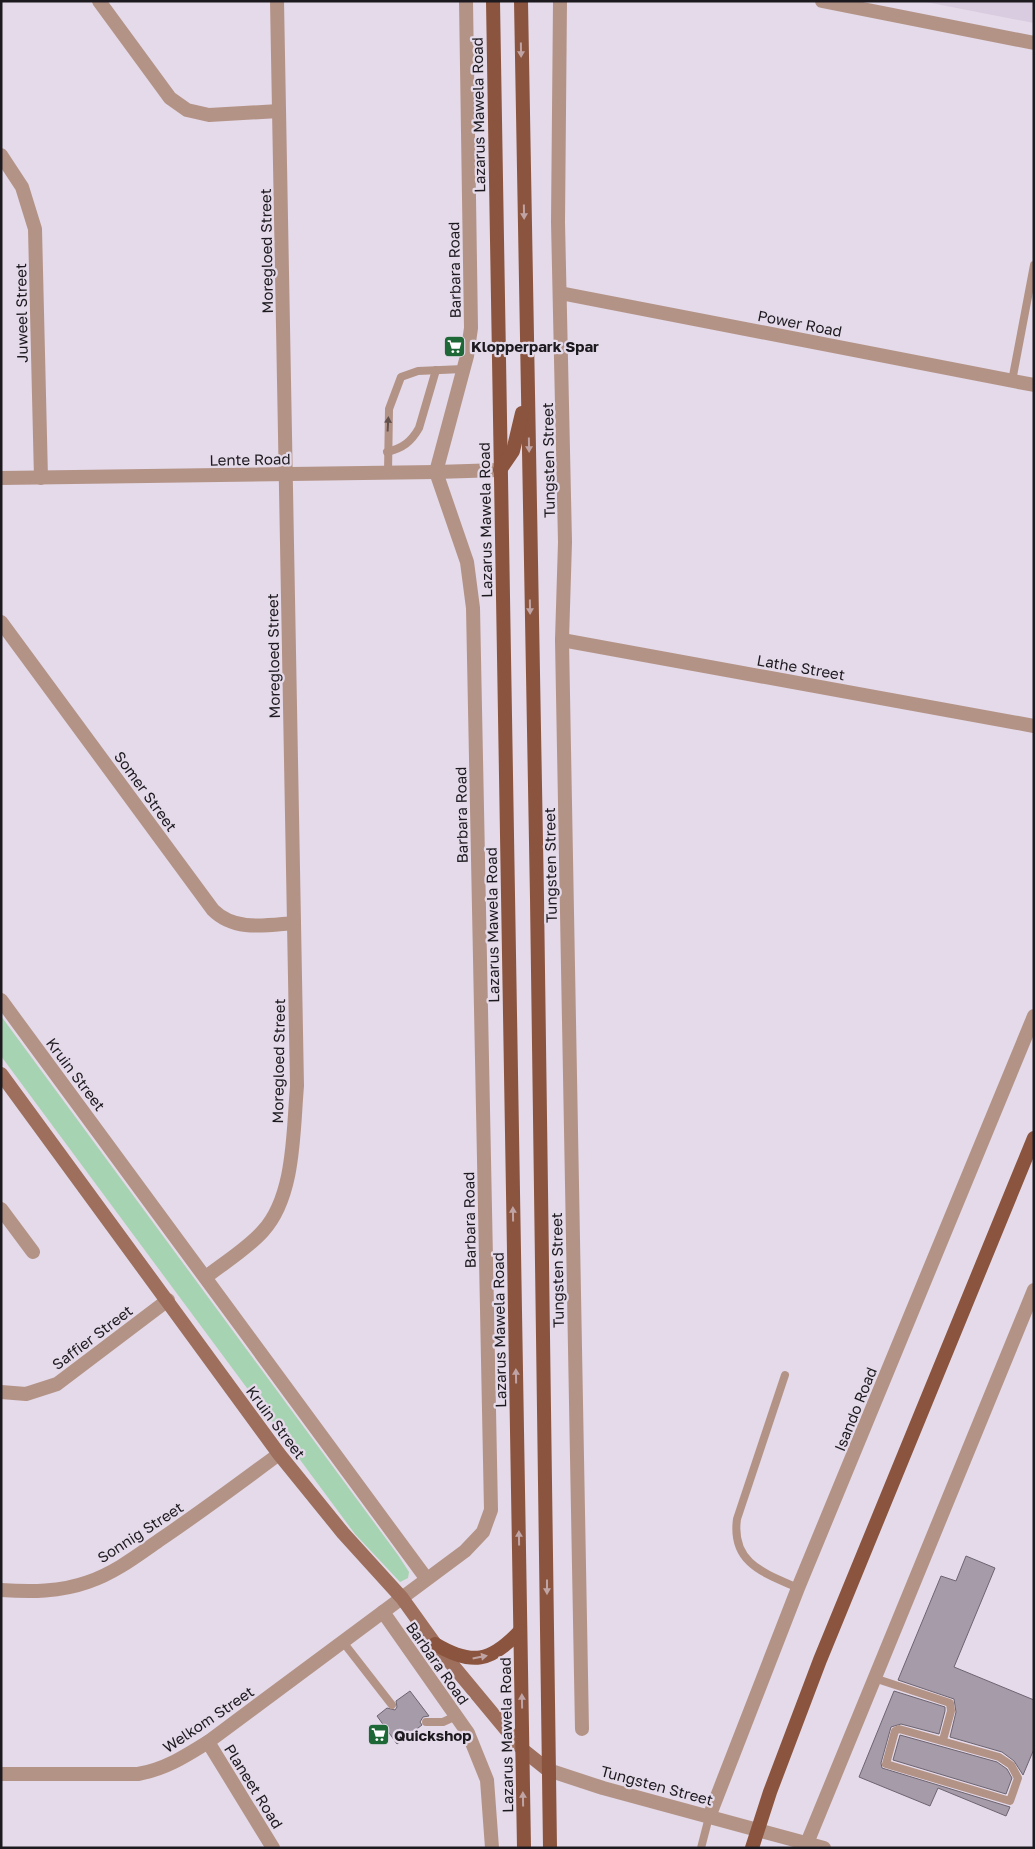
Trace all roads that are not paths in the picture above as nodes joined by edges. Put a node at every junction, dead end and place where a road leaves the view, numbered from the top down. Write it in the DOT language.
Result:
graph roads {
  1 [pos="99,1"];
  2 [pos="277,1"];
  3 [pos="466,1"];
  4 [pos="493,1"];
  5 [pos="521,1"];
  6 [pos="560,1"];
  7 [pos="822,1"];
  8 [pos="1034,43"];
  9 [pos="279,111"];
  10 [pos="1,155"];
  11 [pos="1034,265"];
  12 [pos="560,293"];
  13 [pos="463,369"];
  14 [pos="436,370"];
  15 [pos="528,377"];
  16 [pos="1012,381"];
  17 [pos="1034,386"];
  18 [pos="387,452"];
  19 [pos="500,470"];
  20 [pos="436,472"];
  21 [pos="388,473"];
  22 [pos="286,474"];
  23 [pos="1,478"];
  24 [pos="41,478"];
  25 [pos="1,622"];
  26 [pos="562,640"];
  27 [pos="1034,726"];
  28 [pos="294,923"];
  29 [pos="1,1000"];
  30 [pos="1034,1016"];
  31 [pos="3,1081"];
  32 [pos="1034,1138"];
  33 [pos="1,1208"];
  34 [pos="33,1252"];
  35 [pos="206,1277"];
  36 [pos="1034,1290"];
  37 [pos="168,1300"];
  38 [pos="785,1374"];
  39 [pos="1,1392"];
  40 [pos="279,1454"];
  41 [pos="426,1578"];
  42 [pos="798,1588"];
  43 [pos="1,1590"];
  44 [pos="402,1598"];
  45 [pos="383,1612"];
  46 [pos="520,1631"];
  47 [pos="343,1642"];
  48 [pos="435,1644"];
  49 [pos="874,1678"];
  50 [pos="392,1704"];
  51 [pos="456,1716"];
  52 [pos="426,1722"];
  53 [pos="582,1729"];
  54 [pos="943,1740"];
  55 [pos="208,1742"];
  56 [pos="523,1750"];
  57 [pos="548,1770"];
  58 [pos="1,1774"];
  59 [pos="709,1816"];
  60 [pos="758,1829"];
  61 [pos="806,1845"];
  62 [pos="273,1848"];
  63 [pos="492,1848"];
  64 [pos="524,1848"];
  65 [pos="550,1848"];
  66 [pos="701,1848"];
  67 [pos="752,1848"];
  68 [pos="824,1848"];
  1 -- 9 [label="street"];
  2 -- 9 [label="street, Moregloed Street"];
  3 -- 13 [label="street, Barbara Road"];
  4 -- 19 [label="main road, Lazarus Mawela Road"];
  5 -- 15 [label="main road, one-way"];
  6 -- 12 [label="street, Tungsten Street"];
  7 -- 8 [label="street"];
  9 -- 22 [label="street, Moregloed Street"];
  10 -- 24 [label="street, Juweel Street"];
  11 -- 16 [label="lane"];
  12 -- 16 [label="street, Power Road"];
  12 -- 26 [label="street, Tungsten Street"];
  13 -- 14 [label="lane"];
  13 -- 20 [label="street, Barbara Road"];
  14 -- 18 [label="lane"];
  18 -- 14 [label="lane, one-way"];
  15 -- 19 [label="main road"];
  15 -- 57 [label="main road, one-way"];
  16 -- 17 [label="street, Power Road"];
  18 -- 21 [label="lane"];
  19 -- 20 [label="street, Lente Road"];
  46 -- 19 [label="main road, Lazarus Mawela Road, one-way"];
  20 -- 21 [label="street, Lente Road"];
  20 -- 41 [label="street, Barbara Road"];
  21 -- 22 [label="street, Lente Road"];
  22 -- 24 [label="street, Lente Road"];
  22 -- 28 [label="street, Moregloed Street"];
  23 -- 24 [label="street, Lente Road"];
  25 -- 28 [label="street, Somer Street"];
  26 -- 27 [label="street, Lathe Street"];
  26 -- 53 [label="street, Tungsten Street"];
  28 -- 35 [label="street, Moregloed Street"];
  29 -- 35 [label="street, Kruin Street"];
  30 -- 42 [label="street, Isando Road"];
  31 -- 37 [label="main road, Kruin Street"];
  32 -- 60 [label="main road"];
  33 -- 34 [label="street"];
  35 -- 41 [label="street, Kruin Street"];
  36 -- 49 [label="street"];
  37 -- 39 [label="street, Saffier Street"];
  37 -- 40 [label="main road, Kruin Street"];
  38 -- 42 [label="lane"];
  40 -- 43 [label="street, Sonnig Street"];
  40 -- 44 [label="main road, Kruin Street"];
  41 -- 44 [label="street, Barbara Road"];
  42 -- 59 [label="street, Isando Road"];
  44 -- 45 [label="street, Welkom Street"];
  44 -- 48 [label="main road, Kruin Street"];
  45 -- 47 [label="street, Welkom Street"];
  45 -- 51 [label="street, Barbara Road"];
  48 -- 46 [label="main road, one-way"];
  56 -- 46 [label="main road, Lazarus Mawela Road, one-way"];
  47 -- 50 [label="lane"];
  47 -- 55 [label="street, Welkom Street"];
  48 -- 56 [label="main road, Kruin Street"];
  49 -- 54 [label="lane"];
  49 -- 61 [label="street"];
  51 -- 52 [label="lane"];
  51 -- 63 [label="street, Barbara Road"];
  54 -- 54 [label="lane"];
  55 -- 58 [label="street, Welkom Street"];
  55 -- 62 [label="street, Planeet Road"];
  56 -- 57 [label="main road, Kruin Street"];
  64 -- 56 [label="main road, Lazarus Mawela Road, one-way"];
  57 -- 59 [label="street, Tungsten Street"];
  57 -- 65 [label="main road"];
  59 -- 60 [label="street, Tungsten Street"];
  59 -- 66 [label="lane"];
  60 -- 61 [label="street, Tungsten Street"];
  60 -- 67 [label="main road"];
  61 -- 68 [label="street, Tungsten Street"];
}
